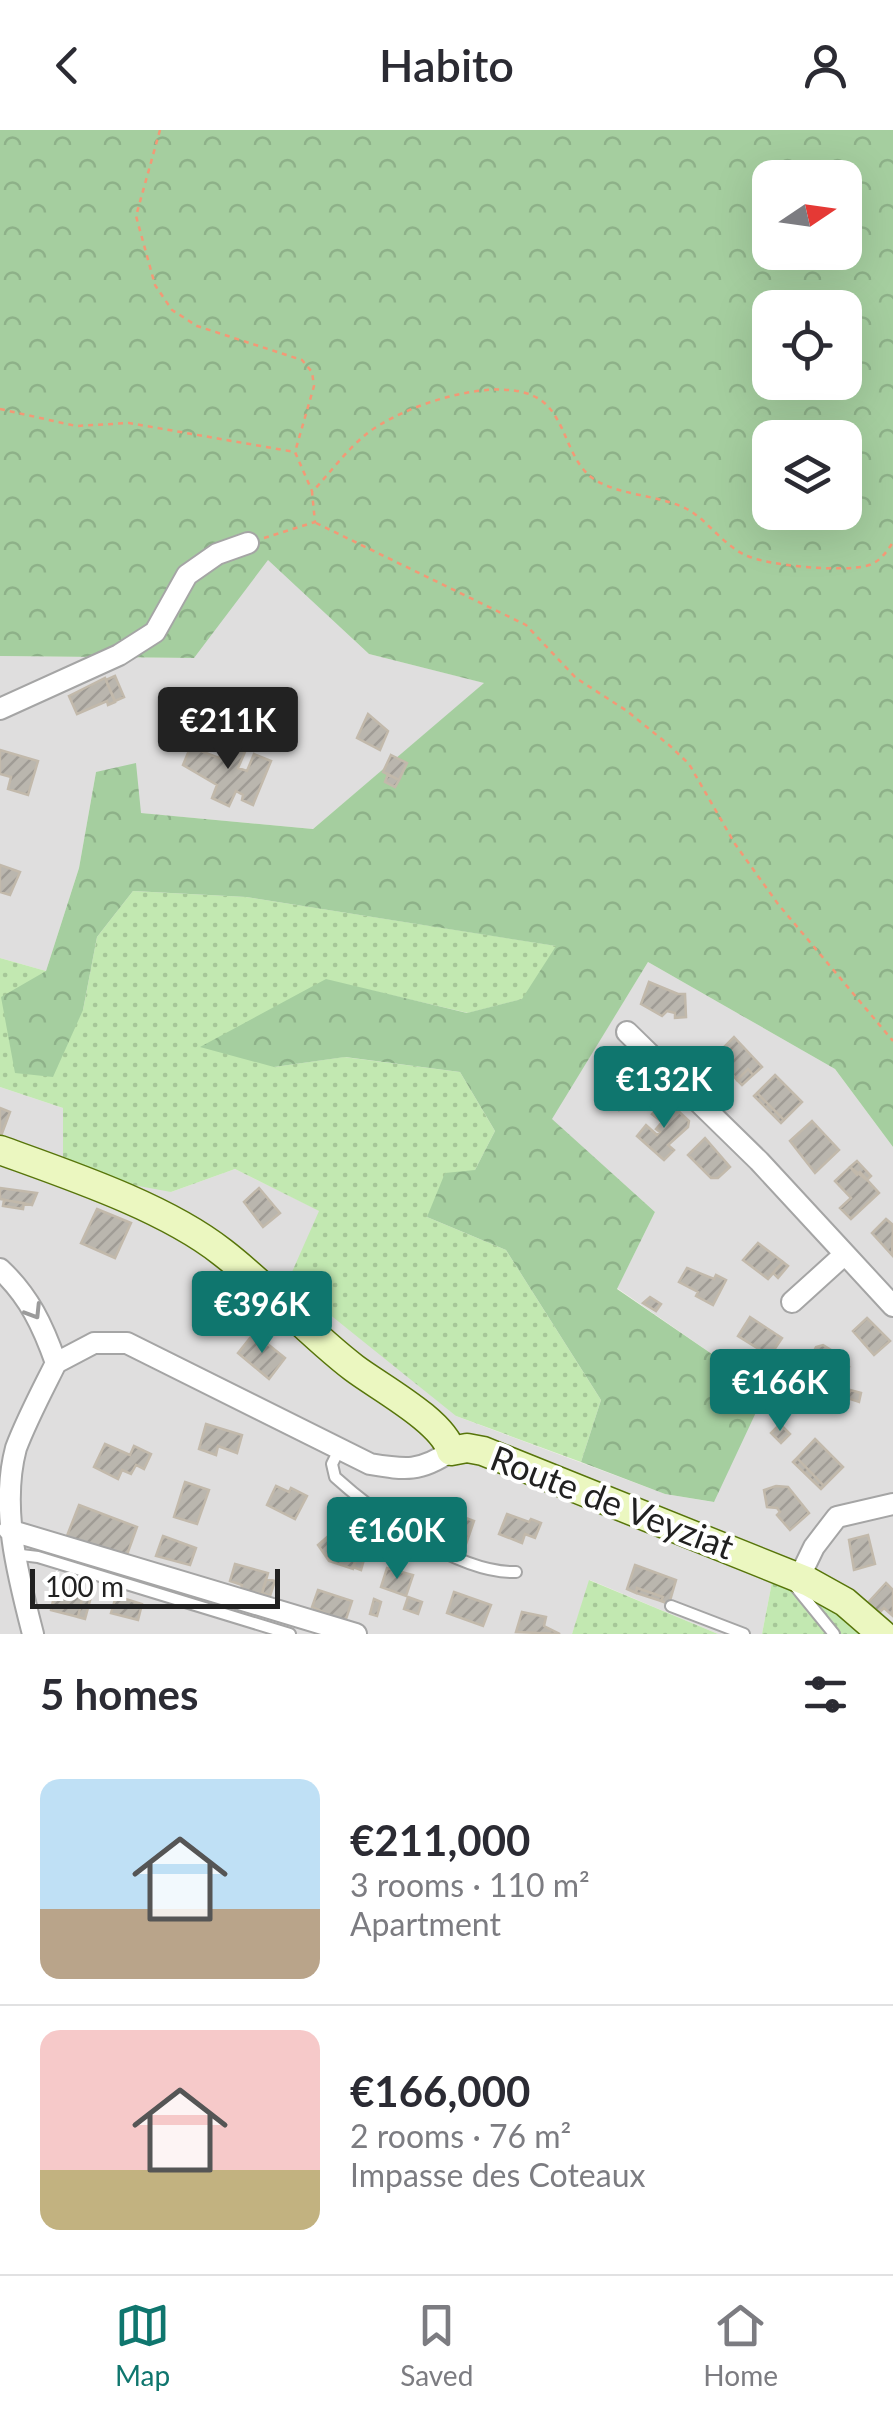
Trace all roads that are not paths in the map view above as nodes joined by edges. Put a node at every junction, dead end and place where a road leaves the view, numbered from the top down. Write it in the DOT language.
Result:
graph roads {
  1 [pos="248,543"];
  2 [pos="0,708"];
  3 [pos="627,1032"];
  4 [pos="0,1150"];
  5 [pos="845,1254"];
  6 [pos="0,1269"];
  7 [pos="792,1302"];
  8 [pos="893,1306"];
  9 [pos="56,1362"];
  10 [pos="338,1450"];
  11 [pos="451,1452"];
  12 [pos="893,1504"];
  13 [pos="8,1544"];
  14 [pos="516,1572"];
  15 [pos="792,1575"];
  16 [pos="671,1606"];
  17 [pos="33,1634"];
  18 [pos="290,1634"];
  19 [pos="356,1634"];
  20 [pos="744,1634"];
  21 [pos="834,1634"];
  22 [pos="882,1634"];
  1 -- 2 [label="street"];
  3 -- 5 [label="street"];
  4 -- 11 [label="street, Route de Veyziat"];
  5 -- 7 [label="street"];
  5 -- 8 [label="street"];
  6 -- 9 [label="street, one-way"];
  9 -- 10 [label="street"];
  9 -- 13 [label="street"];
  10 -- 11 [label="street"];
  10 -- 14 [label="lane"];
  11 -- 15 [label="street, Route de Veyziat"];
  12 -- 15 [label="street"];
  13 -- 17 [label="street"];
  13 -- 18 [label="lane"];
  13 -- 19 [label="street"];
  15 -- 21 [label="lane"];
  15 -- 22 [label="street, Route de Veyziat"];
  16 -- 20 [label="lane"];
}
